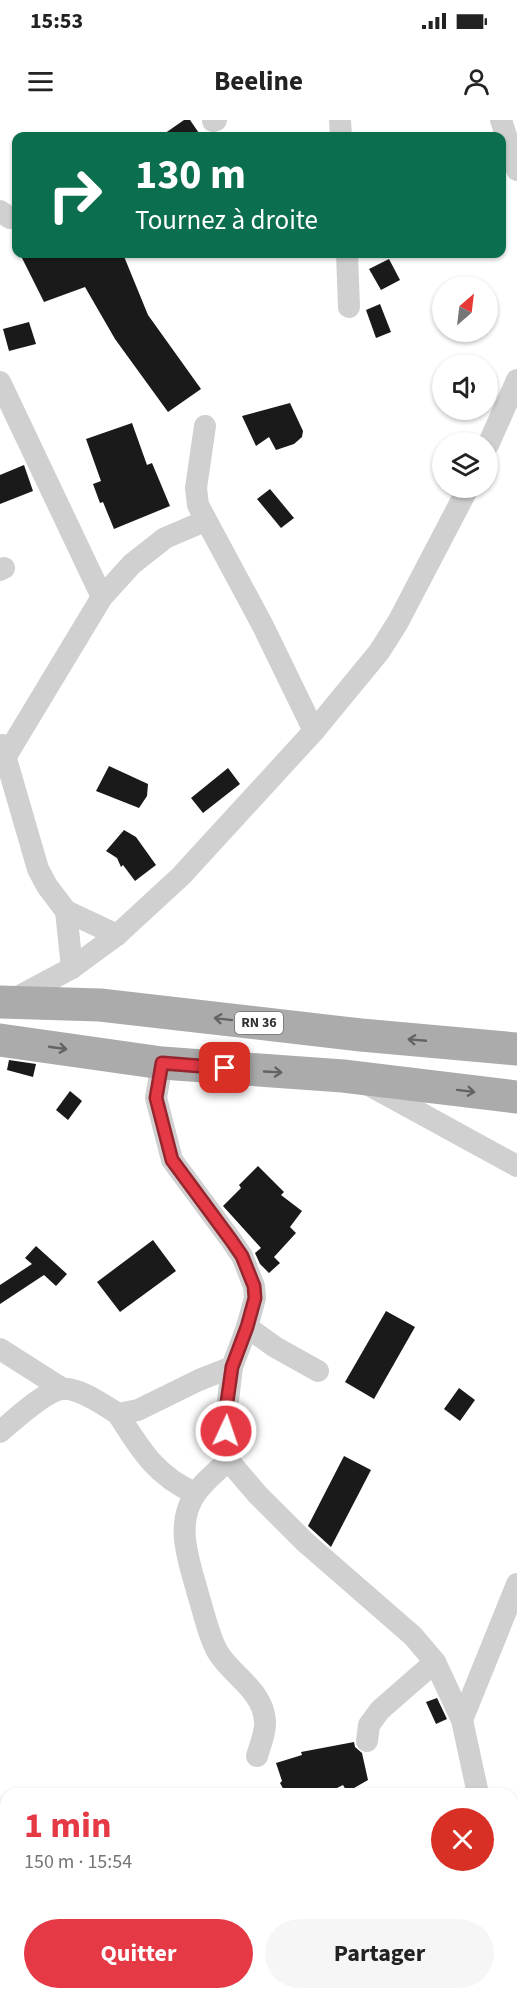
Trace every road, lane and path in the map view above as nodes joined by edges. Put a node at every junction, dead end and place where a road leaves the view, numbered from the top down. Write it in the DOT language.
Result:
graph roads {
  1 [pos="506,136"];
  2 [pos="517,170"];
  3 [pos="346,258"];
  4 [pos="349,307"];
  5 [pos="0,382"];
  6 [pos="515,391"];
  7 [pos="205,426"];
  8 [pos="495,432"];
  9 [pos="463,498"];
  10 [pos="205,521"];
  11 [pos="102,597"];
  12 [pos="314,731"];
  13 [pos="2,751"];
  14 [pos="66,911"];
  15 [pos="117,935"];
  16 [pos="72,968"];
  17 [pos="3,1002"];
  18 [pos="0,1040"];
  19 [pos="517,1049"];
  20 [pos="162,1063"];
  21 [pos="342,1076"];
  22 [pos="517,1096"];
  23 [pos="517,1166"];
  24 [pos="247,1327"];
  25 [pos="0,1349"];
  26 [pos="232,1367"];
  27 [pos="318,1371"];
  28 [pos="63,1389"];
  29 [pos="118,1414"];
  30 [pos="0,1431"];
  31 [pos="228,1460"];
  32 [pos="195,1493"];
  33 [pos="517,1584"];
  34 [pos="435,1662"];
  35 [pos="462,1720"];
  36 [pos="367,1742"];
  37 [pos="257,1756"];
  38 [pos="477,1788"];
  1 -- 2 [label="street"];
  3 -- 4 [label="street"];
  5 -- 11 [label="street"];
  6 -- 8 [label="street"];
  7 -- 10 [label="street"];
  9 -- 12 [label="street"];
  10 -- 11 [label="street"];
  10 -- 12 [label="street"];
  11 -- 13 [label="street"];
  12 -- 15 [label="street"];
  13 -- 14 [label="street"];
  14 -- 15 [label="street"];
  14 -- 16 [label="street"];
  15 -- 16 [label="street"];
  16 -- 17 [label="street"];
  19 -- 17 [label="main road, RN 36, one-way"];
  18 -- 20 [label="main road, one-way"];
  20 -- 21 [label="main road, one-way"];
  20 -- 24 [label="street"];
  21 -- 22 [label="main road, one-way"];
  21 -- 23 [label="street"];
  24 -- 26 [label="street"];
  24 -- 27 [label="street"];
  25 -- 28 [label="street"];
  26 -- 29 [label="street"];
  26 -- 31 [label="street"];
  28 -- 29 [label="street"];
  28 -- 30 [label="street"];
  29 -- 32 [label="street"];
  31 -- 32 [label="street"];
  31 -- 34 [label="street"];
  32 -- 37 [label="street"];
  33 -- 35 [label="street"];
  34 -- 35 [label="street"];
  34 -- 36 [label="street"];
  35 -- 38 [label="street"];
}
